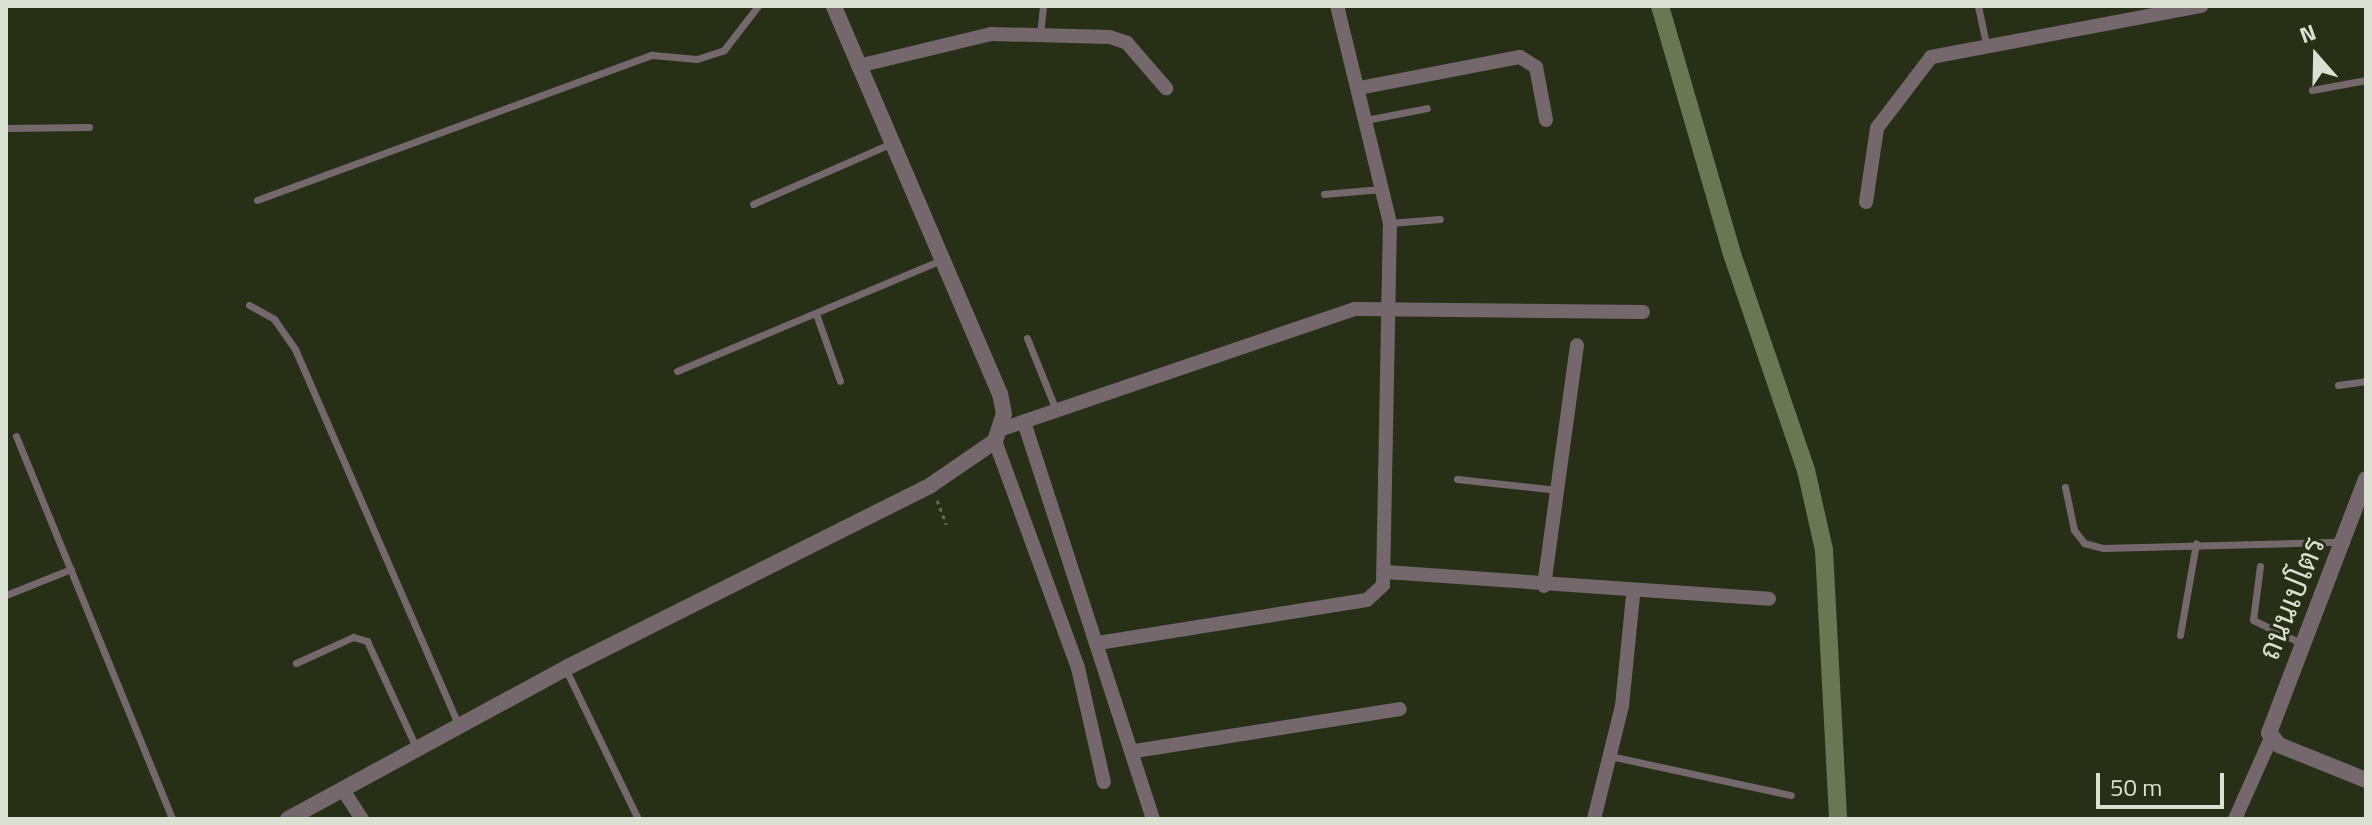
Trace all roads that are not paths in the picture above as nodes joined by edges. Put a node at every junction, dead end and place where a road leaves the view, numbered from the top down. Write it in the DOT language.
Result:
graph roads {
  1 [pos="758,6"];
  2 [pos="834,6"];
  3 [pos="1043,6"];
  4 [pos="1337,6"];
  5 [pos="1978,6"];
  6 [pos="2201,6"];
  7 [pos="1040,37"];
  8 [pos="1986,44"];
  9 [pos="858,66"];
  10 [pos="2366,80"];
  11 [pos="1166,88"];
  12 [pos="1359,88"];
  13 [pos="2312,90"];
  14 [pos="1427,108"];
  15 [pos="1366,120"];
  16 [pos="1546,120"];
  17 [pos="89,127"];
  18 [pos="6,128"];
  19 [pos="890,144"];
  20 [pos="1383,189"];
  21 [pos="1324,194"];
  22 [pos="257,200"];
  23 [pos="1866,202"];
  24 [pos="753,204"];
  25 [pos="1440,219"];
  26 [pos="1390,223"];
  27 [pos="941,260"];
  28 [pos="249,305"];
  29 [pos="1391,305"];
  30 [pos="1643,312"];
  31 [pos="816,314"];
  32 [pos="1027,338"];
  33 [pos="1577,345"];
  34 [pos="677,371"];
  35 [pos="840,381"];
  36 [pos="2366,381"];
  37 [pos="2338,385"];
  38 [pos="1056,410"];
  39 [pos="1024,422"];
  40 [pos="998,435"];
  41 [pos="16,436"];
  42 [pos="1457,479"];
  43 [pos="2366,479"];
  44 [pos="2065,487"];
  45 [pos="1557,490"];
  46 [pos="2344,542"];
  47 [pos="2196,543"];
  48 [pos="2260,566"];
  49 [pos="71,569"];
  50 [pos="1386,572"];
  51 [pos="1544,586"];
  52 [pos="6,595"];
  53 [pos="1633,595"];
  54 [pos="1769,599"];
  55 [pos="2180,635"];
  56 [pos="1098,643"];
  57 [pos="2303,644"];
  58 [pos="296,663"];
  59 [pos="566,668"];
  60 [pos="1400,709"];
  61 [pos="459,727"];
  62 [pos="2271,738"];
  63 [pos="417,750"];
  64 [pos="1135,751"];
  65 [pos="1610,756"];
  66 [pos="2366,780"];
  67 [pos="1104,782"];
  68 [pos="343,790"];
  69 [pos="1791,795"];
  70 [pos="172,819"];
  71 [pos="288,819"];
  72 [pos="362,819"];
  73 [pos="638,819"];
  74 [pos="1153,819"];
  75 [pos="1594,819"];
  76 [pos="2235,819"];
  1 -- 22 [label="lane"];
  2 -- 9 [label="street"];
  3 -- 7 [label="lane"];
  4 -- 12 [label="street"];
  5 -- 8 [label="lane"];
  6 -- 8 [label="street"];
  7 -- 9 [label="street"];
  7 -- 11 [label="street"];
  8 -- 23 [label="street"];
  9 -- 19 [label="street"];
  10 -- 13 [label="lane"];
  12 -- 15 [label="street"];
  12 -- 16 [label="street"];
  14 -- 15 [label="lane"];
  15 -- 20 [label="street"];
  17 -- 18 [label="lane"];
  19 -- 24 [label="lane"];
  19 -- 27 [label="street"];
  20 -- 21 [label="lane"];
  20 -- 26 [label="street"];
  25 -- 26 [label="lane"];
  26 -- 29 [label="street"];
  27 -- 31 [label="lane"];
  27 -- 40 [label="street"];
  28 -- 61 [label="lane"];
  29 -- 30 [label="street"];
  29 -- 38 [label="street"];
  29 -- 50 [label="street"];
  31 -- 34 [label="lane"];
  31 -- 35 [label="lane"];
  32 -- 38 [label="lane"];
  33 -- 45 [label="street"];
  36 -- 37 [label="lane"];
  38 -- 39 [label="street"];
  39 -- 40 [label="street"];
  39 -- 56 [label="street"];
  40 -- 59 [label="street"];
  40 -- 67 [label="street"];
  41 -- 49 [label="lane"];
  42 -- 45 [label="lane"];
  43 -- 46 [label="street, ถนนเปโตร"];
  44 -- 47 [label="lane"];
  45 -- 51 [label="street"];
  46 -- 47 [label="lane"];
  46 -- 57 [label="street, ถนนเปโตร"];
  47 -- 55 [label="lane"];
  48 -- 57 [label="lane"];
  49 -- 52 [label="lane"];
  49 -- 70 [label="lane"];
  50 -- 51 [label="street"];
  50 -- 56 [label="street"];
  51 -- 53 [label="street"];
  53 -- 54 [label="street"];
  53 -- 65 [label="street"];
  56 -- 64 [label="street"];
  57 -- 62 [label="street, ถนนเปโตร"];
  58 -- 63 [label="lane"];
  59 -- 61 [label="street"];
  59 -- 73 [label="lane"];
  60 -- 64 [label="street"];
  61 -- 63 [label="street"];
  62 -- 66 [label="street"];
  62 -- 76 [label="street"];
  63 -- 68 [label="street"];
  64 -- 74 [label="street"];
  65 -- 69 [label="lane"];
  65 -- 75 [label="street"];
  68 -- 71 [label="street"];
  68 -- 72 [label="street"];
}
